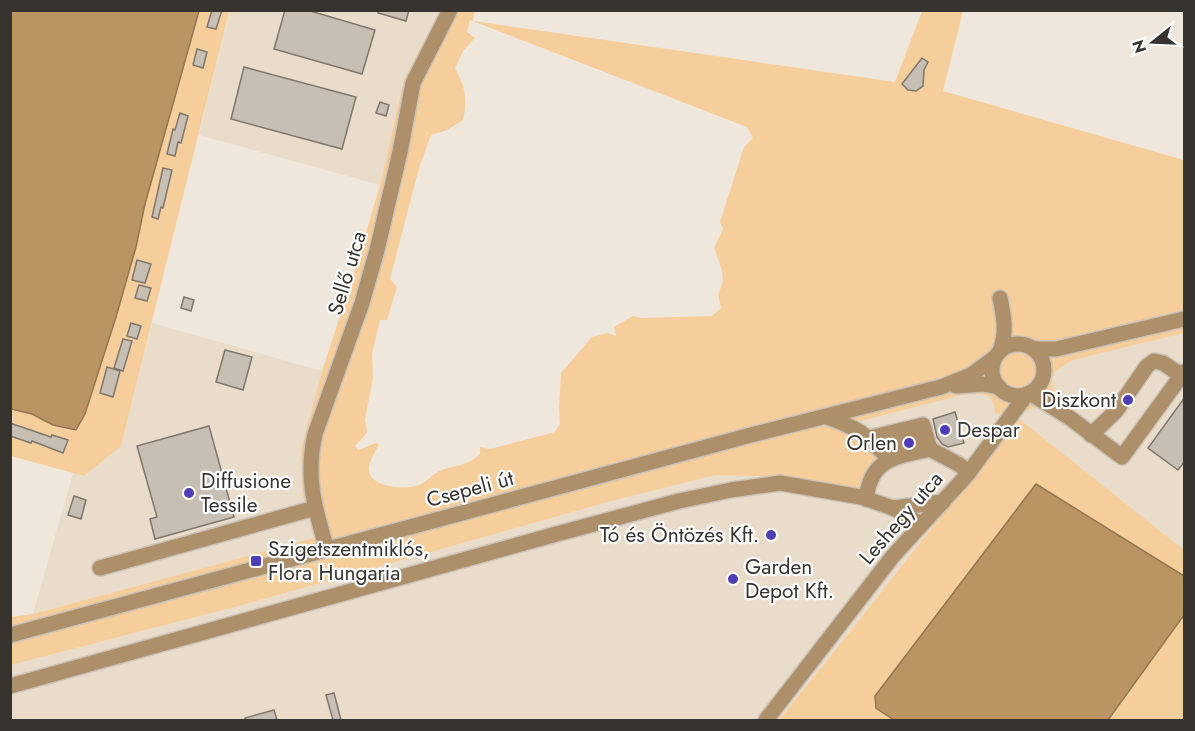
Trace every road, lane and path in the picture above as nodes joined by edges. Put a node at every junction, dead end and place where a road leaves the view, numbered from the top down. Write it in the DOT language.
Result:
graph roads {
  1 [pos="450,10"];
  2 [pos="1185,319"];
  3 [pos="1116,335"];
  4 [pos="1028,346"];
  5 [pos="997,354"];
  6 [pos="1183,374"];
  7 [pos="1043,376"];
  8 [pos="942,387"];
  9 [pos="1000,389"];
  10 [pos="1029,394"];
  11 [pos="827,417"];
  12 [pos="1070,418"];
  13 [pos="1090,435"];
  14 [pos="928,443"];
  15 [pos="879,449"];
  16 [pos="981,457"];
  17 [pos="969,472"];
  18 [pos="866,499"];
  19 [pos="943,502"];
  20 [pos="315,508"];
  21 [pos="893,508"];
  22 [pos="921,524"];
  23 [pos="327,550"];
  24 [pos="100,568"];
  25 [pos="10,635"];
  26 [pos="10,686"];
  27 [pos="766,720"];
  1 -- 20 [label="street, Sellő utca"];
  2 -- 3 [label="street"];
  3 -- 4 [label="street"];
  3 -- 7 [label="street"];
  4 -- 5 [label="street"];
  4 -- 5 [label="street"];
  4 -- 7 [label="street"];
  5 -- 8 [label="street, Csepeli út"];
  5 -- 9 [label="street"];
  6 -- 13 [label="street"];
  6 -- 13 [label="street"];
  7 -- 10 [label="street"];
  7 -- 12 [label="street"];
  8 -- 9 [label="street, Csepeli út"];
  8 -- 11 [label="street, Csepeli út"];
  9 -- 10 [label="street"];
  9 -- 16 [label="street, Leshegy utca"];
  10 -- 12 [label="street"];
  10 -- 16 [label="street, Leshegy utca"];
  11 -- 15 [label="street"];
  11 -- 23 [label="street, Csepeli út"];
  12 -- 13 [label="street"];
  14 -- 15 [label="street"];
  14 -- 15 [label="street"];
  14 -- 17 [label="street"];
  15 -- 18 [label="street"];
  16 -- 17 [label="street, Leshegy utca"];
  17 -- 19 [label="street, Leshegy utca"];
  18 -- 21 [label="street"];
  18 -- 26 [label="street"];
  19 -- 21 [label="street"];
  19 -- 22 [label="street, Leshegy utca"];
  20 -- 23 [label="street, Sellő utca"];
  20 -- 24 [label="street"];
  21 -- 22 [label="street"];
  22 -- 27 [label="street, Leshegy utca"];
  23 -- 25 [label="street, Csepeli út"];
}
